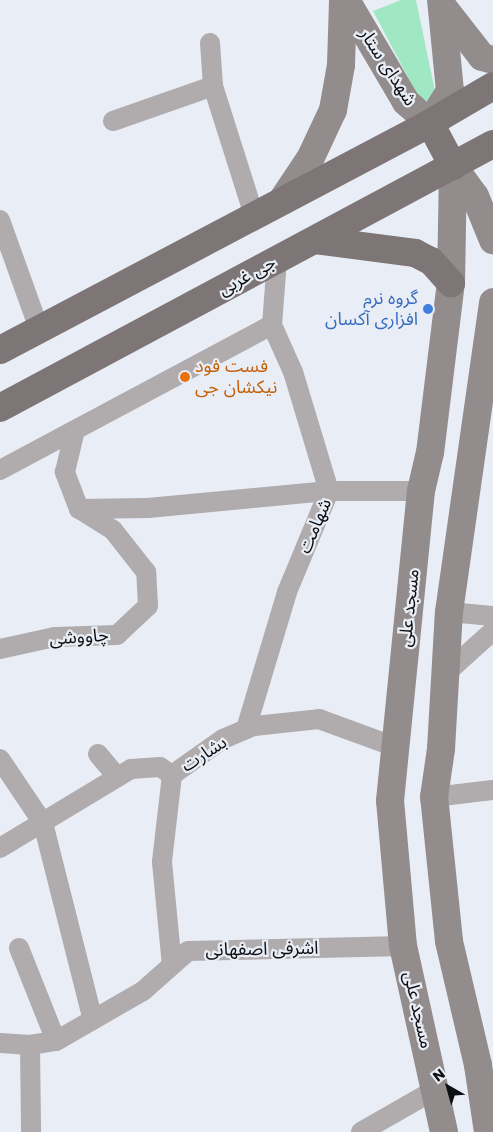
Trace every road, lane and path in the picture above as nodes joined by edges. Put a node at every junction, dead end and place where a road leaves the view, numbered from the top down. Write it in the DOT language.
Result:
graph roads {
  1 [pos="344,0"];
  2 [pos="442,4"];
  3 [pos="210,43"];
  4 [pos="493,60"];
  5 [pos="214,86"];
  6 [pos="493,86"];
  7 [pos="113,121"];
  8 [pos="430,123"];
  9 [pos="493,144"];
  10 [pos="453,166"];
  11 [pos="283,200"];
  12 [pos="254,214"];
  13 [pos="0,220"];
  14 [pos="315,240"];
  15 [pos="493,240"];
  16 [pos="277,260"];
  17 [pos="451,283"];
  18 [pos="493,302"];
  19 [pos="272,325"];
  20 [pos="39,328"];
  21 [pos="0,350"];
  22 [pos="0,408"];
  23 [pos="75,430"];
  24 [pos="0,470"];
  25 [pos="329,491"];
  26 [pos="421,492"];
  27 [pos="79,509"];
  28 [pos="449,612"];
  29 [pos="493,616"];
  30 [pos="493,631"];
  31 [pos="0,649"];
  32 [pos="445,674"];
  33 [pos="246,729"];
  34 [pos="395,747"];
  35 [pos="98,754"];
  36 [pos="0,759"];
  37 [pos="172,775"];
  38 [pos="117,777"];
  39 [pos="493,790"];
  40 [pos="434,797"];
  41 [pos="43,822"];
  42 [pos="0,848"];
  43 [pos="403,946"];
  44 [pos="19,948"];
  45 [pos="172,965"];
  46 [pos="93,1020"];
  47 [pos="56,1041"];
  48 [pos="0,1043"];
  49 [pos="30,1045"];
  50 [pos="485,1063"];
  51 [pos="436,1089"];
  52 [pos="31,1132"];
  53 [pos="361,1132"];
  54 [pos="444,1132"];
  55 [pos="488,1132"];
  1 -- 8 [label="main road, شهدای ستار"];
  1 -- 11 [label="main road"];
  2 -- 4 [label="main road"];
  2 -- 8 [label="main road, شهدای ستار"];
  3 -- 5 [label="street"];
  5 -- 7 [label="street"];
  5 -- 12 [label="street"];
  6 -- 8 [label="main road"];
  8 -- 10 [label="main road"];
  8 -- 11 [label="main road"];
  9 -- 10 [label="main road, جی غربی"];
  10 -- 14 [label="main road, جی غربی"];
  10 -- 15 [label="main road"];
  10 -- 17 [label="main road, مسجد علی"];
  11 -- 12 [label="main road"];
  12 -- 20 [label="main road"];
  13 -- 20 [label="street"];
  14 -- 16 [label="main road, جی غربی"];
  14 -- 17 [label="main road"];
  16 -- 19 [label="street"];
  16 -- 22 [label="main road, جی غربی"];
  17 -- 26 [label="main road, مسجد علی"];
  18 -- 28 [label="main road"];
  19 -- 23 [label="street"];
  19 -- 25 [label="street, شهامت"];
  20 -- 21 [label="main road"];
  23 -- 24 [label="street"];
  23 -- 27 [label="street"];
  25 -- 26 [label="street"];
  25 -- 27 [label="street"];
  25 -- 33 [label="street, شهامت"];
  26 -- 34 [label="main road, مسجد علی"];
  27 -- 31 [label="street, چاووشی"];
  28 -- 29 [label="street"];
  28 -- 32 [label="main road"];
  30 -- 32 [label="street"];
  32 -- 40 [label="main road"];
  33 -- 34 [label="street, بشارت"];
  33 -- 37 [label="street, بشارت"];
  34 -- 43 [label="main road, مسجد علی"];
  35 -- 38 [label="street"];
  36 -- 41 [label="street"];
  37 -- 38 [label="street, بشارت"];
  37 -- 45 [label="street"];
  38 -- 41 [label="street, بشارت"];
  39 -- 40 [label="street"];
  40 -- 50 [label="main road"];
  41 -- 42 [label="street, بشارت"];
  41 -- 46 [label="street"];
  43 -- 45 [label="street, اشرفی اصفهانی"];
  43 -- 51 [label="main road, مسجد علی"];
  44 -- 47 [label="street"];
  45 -- 46 [label="street, اشرفی اصفهانی"];
  46 -- 47 [label="street, اشرفی اصفهانی"];
  47 -- 49 [label="street, اشرفی اصفهانی"];
  48 -- 49 [label="street, اشرفی اصفهانی"];
  49 -- 52 [label="street"];
  50 -- 55 [label="main road"];
  51 -- 53 [label="street"];
  51 -- 54 [label="main road, مسجد علی"];
}
